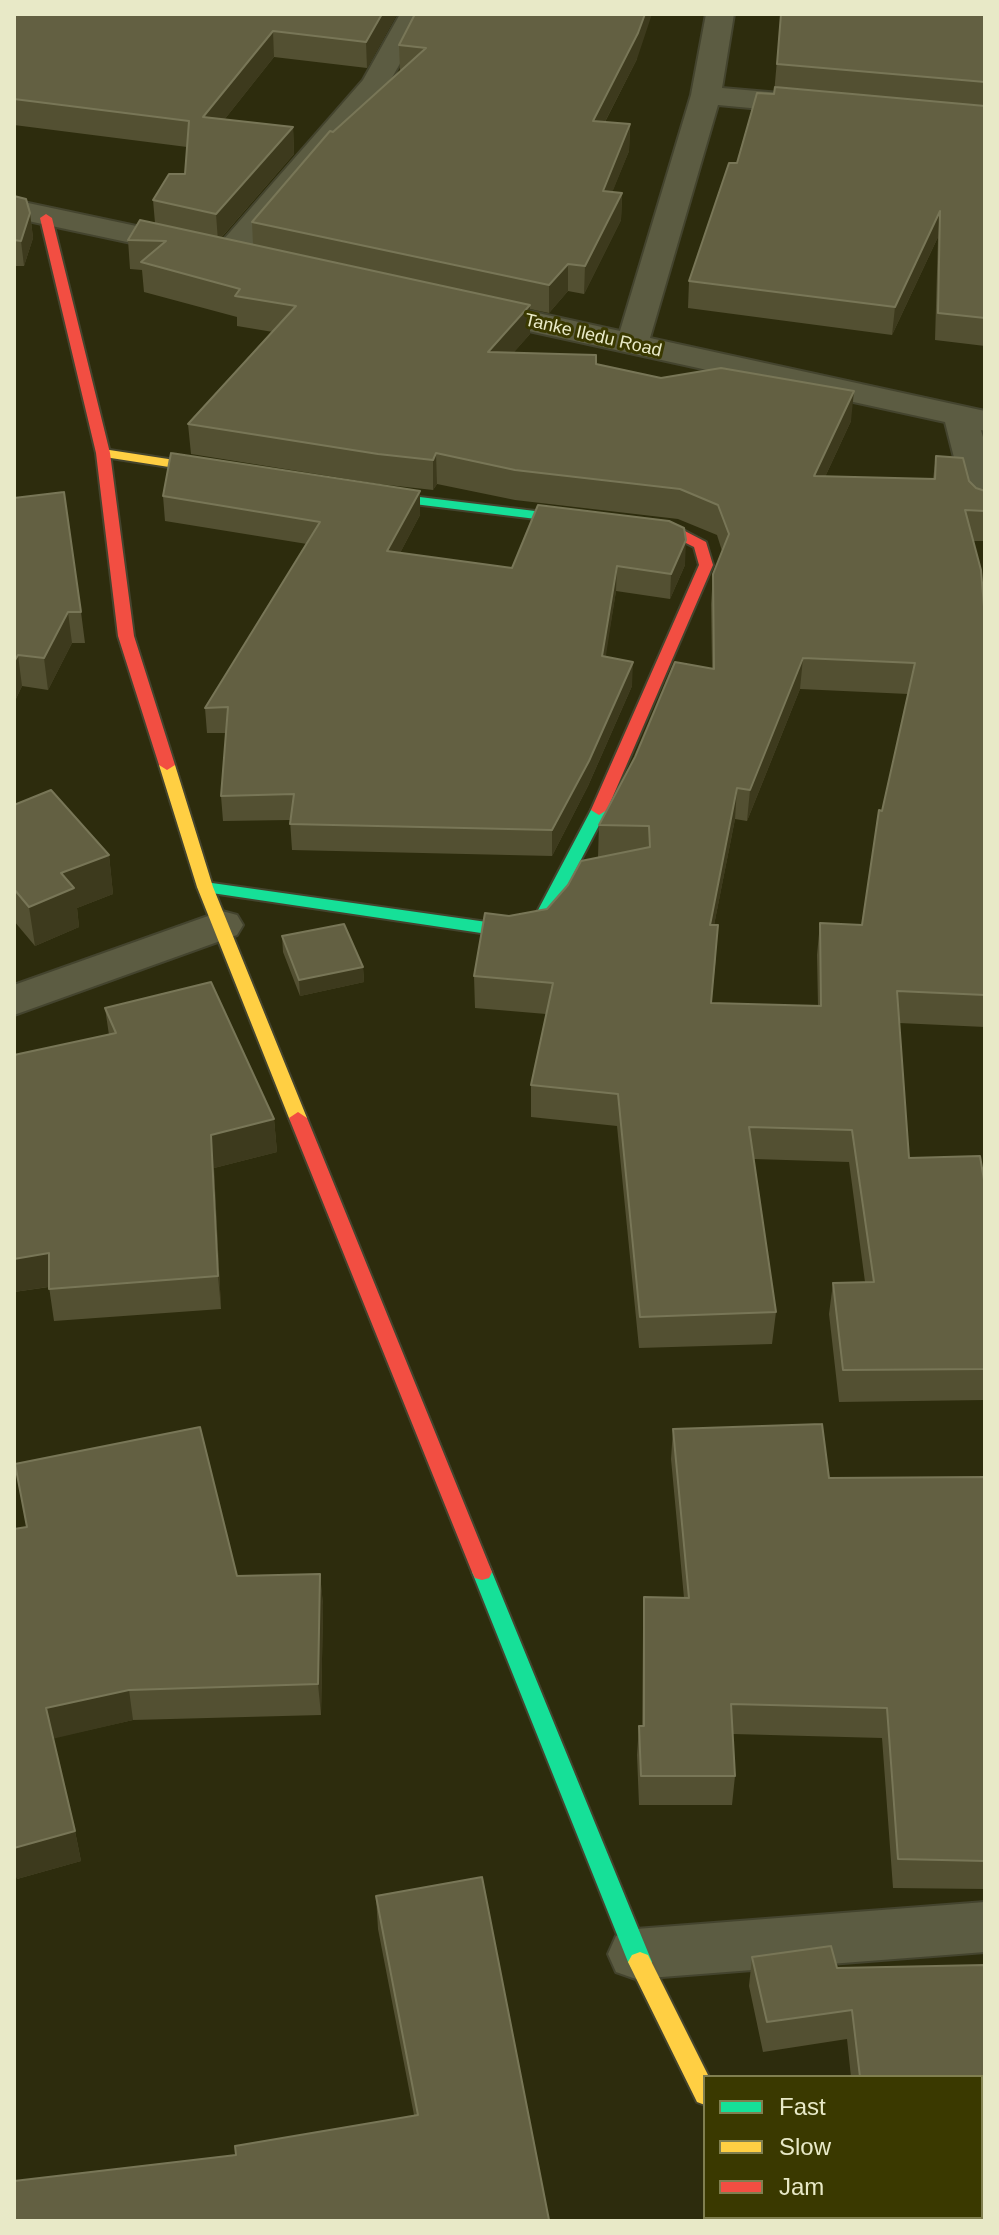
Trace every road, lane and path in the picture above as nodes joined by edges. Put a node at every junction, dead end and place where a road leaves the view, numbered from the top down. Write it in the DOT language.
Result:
graph roads {
  1 [pos="414,14"];
  2 [pos="720,14"];
  3 [pos="706,95"];
  4 [pos="846,108"];
  5 [pos="14,209"];
  6 [pos="46,218"];
  7 [pos="445,303"];
  8 [pos="632,345"];
  9 [pos="973,419"];
  10 [pos="103,453"];
  11 [pos="241,475"];
  12 [pos="349,492"];
  13 [pos="985,509"];
  14 [pos="205,887"];
  15 [pos="222,925"];
  16 [pos="14,1001"];
  17 [pos="985,1927"];
  18 [pos="636,1954"];
  19 [pos="703,2090"];
  1 -- 6 [label="street"];
  2 -- 3 [label="street"];
  3 -- 4 [label="street"];
  3 -- 8 [label="street"];
  5 -- 6 [label="street"];
  6 -- 10 [label="street"];
  7 -- 8 [label="street, Tanke Iledu Road"];
  8 -- 9 [label="street, Tanke Iledu Road"];
  9 -- 13 [label="street"];
  10 -- 11 [label="street"];
  10 -- 14 [label="street"];
  12 -- 14 [label="street"];
  14 -- 15 [label="street"];
  15 -- 16 [label="street"];
  15 -- 18 [label="street"];
  17 -- 18 [label="street"];
  18 -- 19 [label="street"];
}
